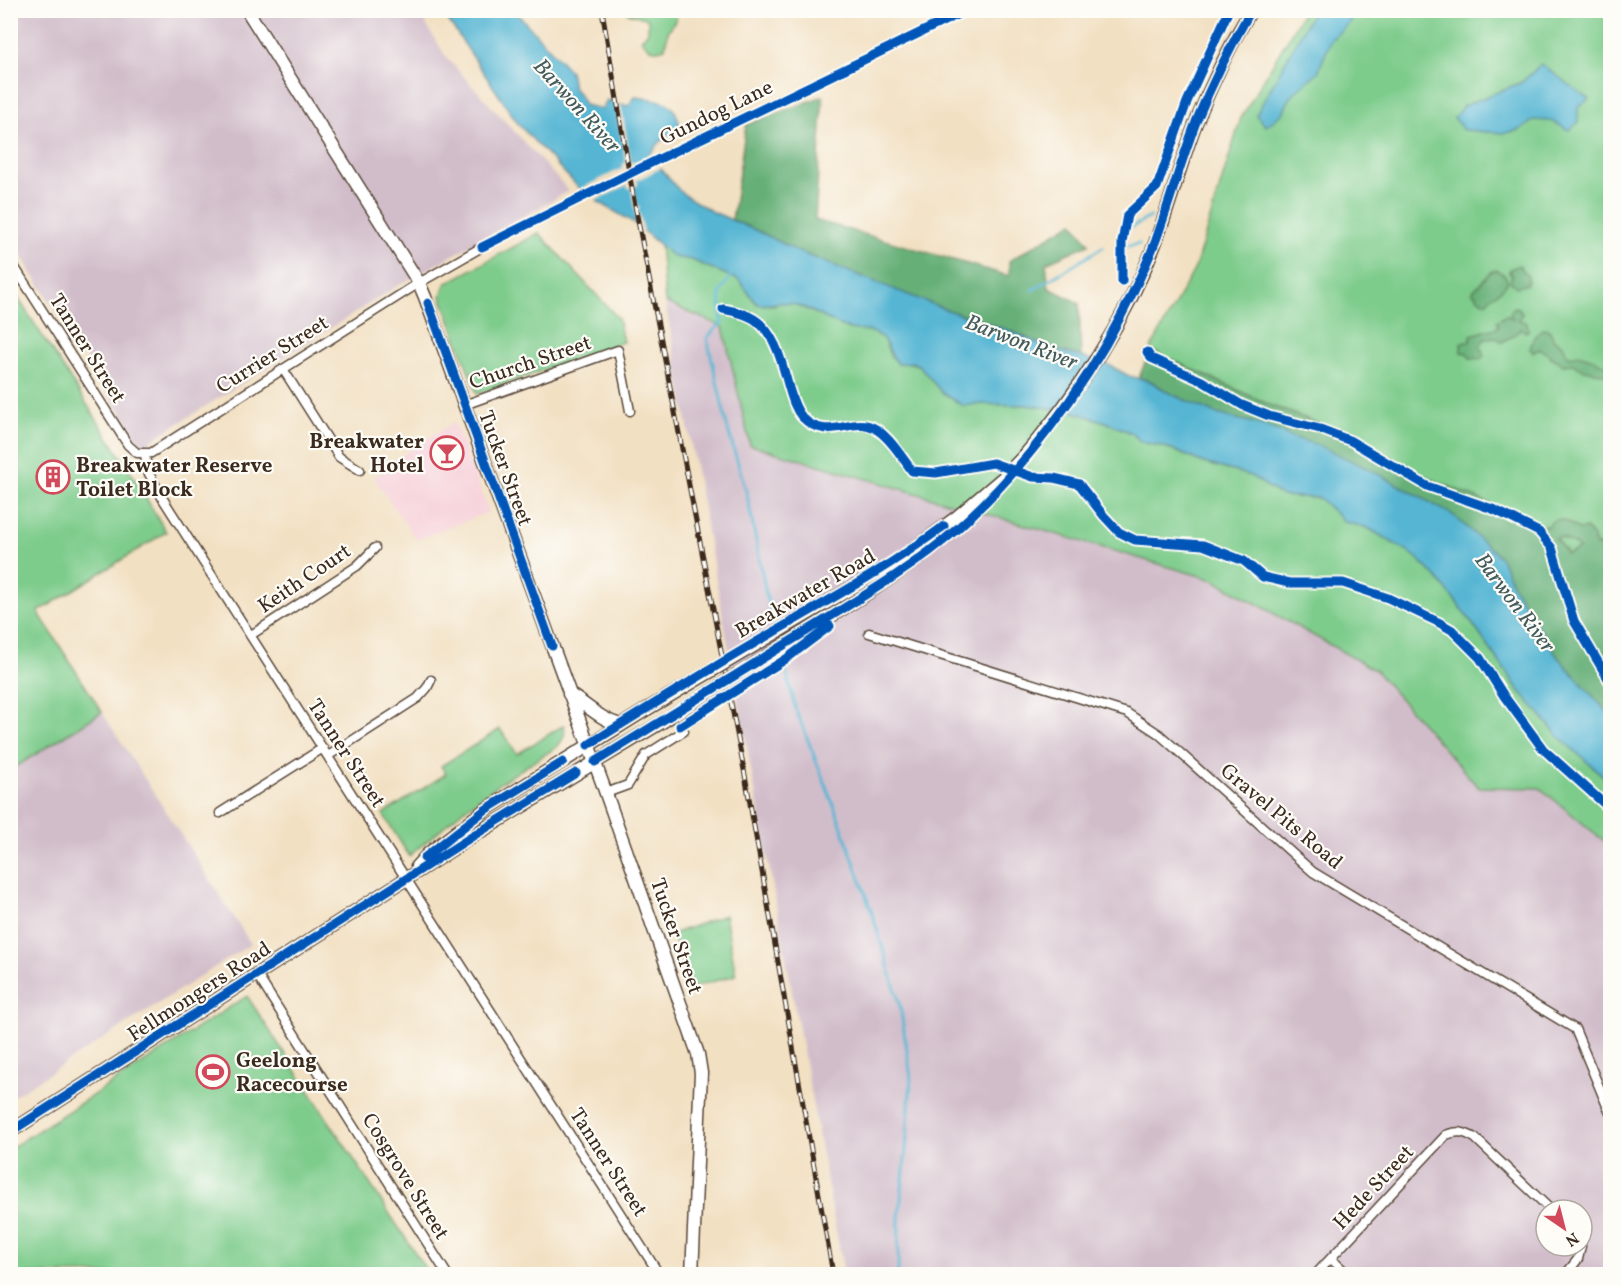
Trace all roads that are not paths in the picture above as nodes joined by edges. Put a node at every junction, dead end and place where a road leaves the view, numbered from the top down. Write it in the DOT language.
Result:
graph roads {
  1 [pos="247,10"];
  2 [pos="967,10"];
  3 [pos="1251,10"];
  4 [pos="10,260"];
  5 [pos="419,283"];
  6 [pos="283,369"];
  7 [pos="464,405"];
  8 [pos="630,411"];
  9 [pos="1027,453"];
  10 [pos="145,454"];
  11 [pos="360,470"];
  12 [pos="375,548"];
  13 [pos="869,633"];
  14 [pos="250,635"];
  15 [pos="431,680"];
  16 [pos="569,694"];
  17 [pos="621,725"];
  18 [pos="684,731"];
  19 [pos="588,746"];
  20 [pos="325,752"];
  21 [pos="595,762"];
  22 [pos="606,793"];
  23 [pos="220,813"];
  24 [pos="406,879"];
  25 [pos="257,975"];
  26 [pos="1611,1113"];
  27 [pos="10,1132"];
  28 [pos="1538,1198"];
  29 [pos="1578,1258"];
  30 [pos="1331,1259"];
  31 [pos="659,1273"];
  32 [pos="447,1275"];
  33 [pos="692,1275"];
  34 [pos="1316,1275"];
  35 [pos="1348,1275"];
  36 [pos="1566,1275"];
  1 -- 5 [label="main road, Tucker Street"];
  2 -- 5 [label="street, Gundog Lane"];
  3 -- 9 [label="main road, Breakwater Road"];
  4 -- 10 [label="street, Tanner Street"];
  5 -- 6 [label="street, Currier Street"];
  5 -- 7 [label="main road, Tucker Street"];
  6 -- 10 [label="street, Currier Street"];
  6 -- 11 [label="street"];
  7 -- 8 [label="street, Church Street"];
  7 -- 16 [label="main road, Tucker Street"];
  9 -- 17 [label="main road, Breakwater Road, bridge"];
  9 -- 21 [label="main road, Breakwater Road, bridge"];
  10 -- 14 [label="street, Tanner Street"];
  12 -- 14 [label="street, Keith Court"];
  13 -- 26 [label="street, Gravel Pits Road"];
  14 -- 20 [label="street, Tanner Street"];
  15 -- 20 [label="street"];
  16 -- 17 [label="main road"];
  16 -- 19 [label="main road, Tucker Street"];
  17 -- 19 [label="main road, Breakwater Road"];
  18 -- 22 [label="street"];
  19 -- 21 [label="main road, Tucker Street"];
  19 -- 24 [label="main road, Fellmongers Road"];
  20 -- 23 [label="street"];
  20 -- 24 [label="street, Tanner Street"];
  21 -- 22 [label="main road, Tucker Street"];
  21 -- 24 [label="main road, Fellmongers Road"];
  22 -- 33 [label="main road, Tucker Street"];
  24 -- 25 [label="main road, Fellmongers Road"];
  24 -- 31 [label="street, Tanner Street"];
  25 -- 27 [label="main road, Fellmongers Road"];
  25 -- 32 [label="street, Cosgrove Street"];
  28 -- 30 [label="street, Hede Street"];
  29 -- 36 [label="street"];
  30 -- 34 [label="street, Hede Street"];
  30 -- 35 [label="street"];
}
